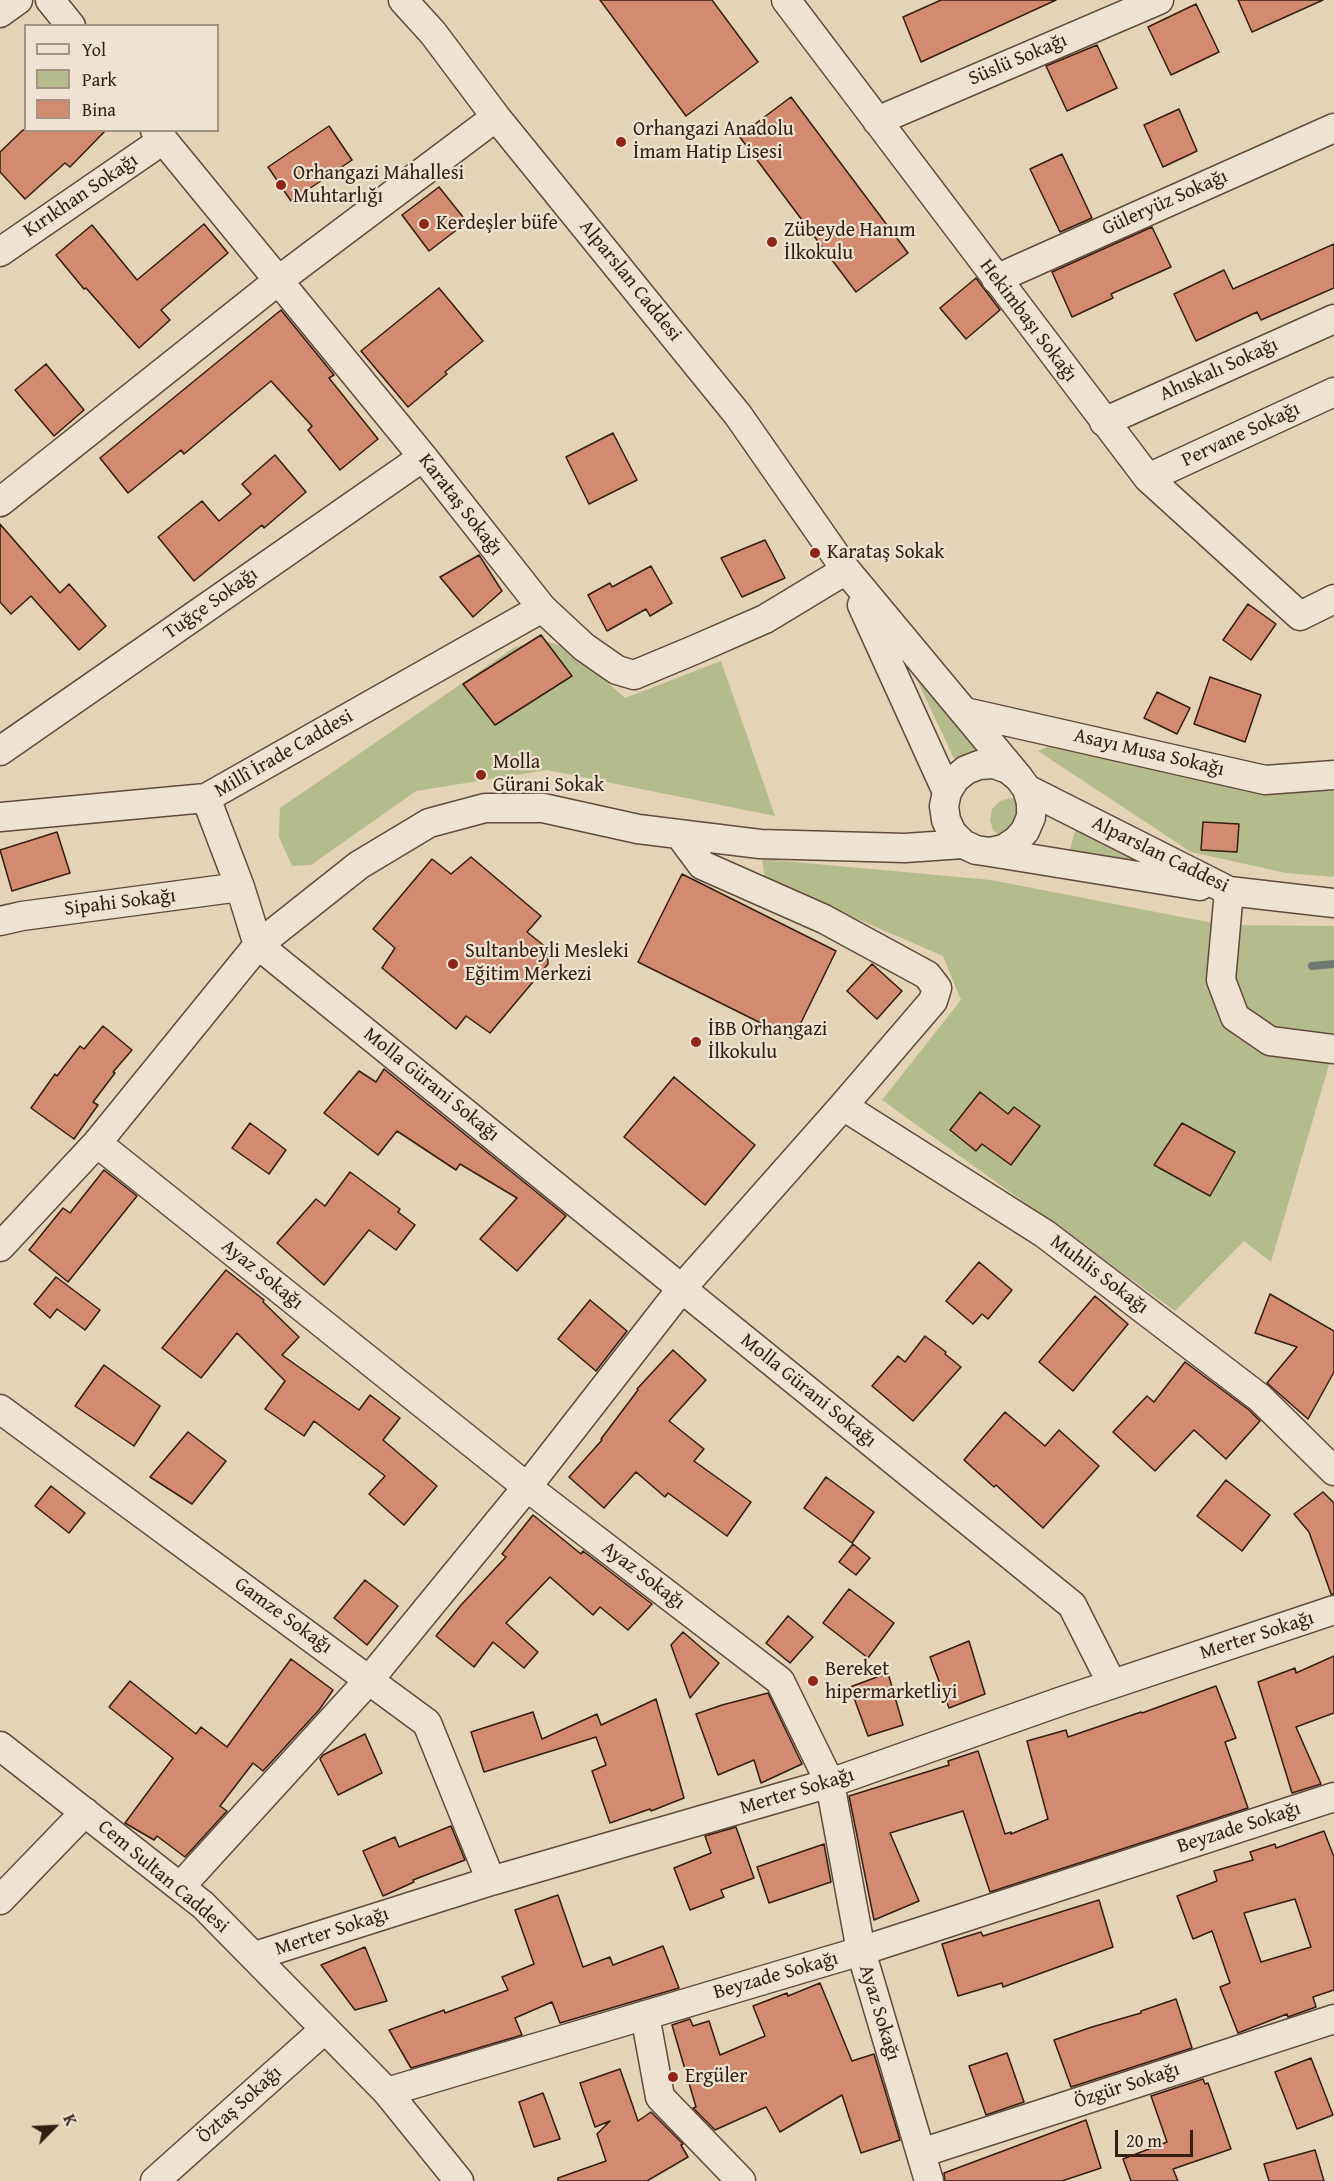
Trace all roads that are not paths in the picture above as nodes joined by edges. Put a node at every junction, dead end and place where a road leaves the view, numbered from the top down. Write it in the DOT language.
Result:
graph roads {
  1 [pos="18,0"];
  2 [pos="50,0"];
  3 [pos="403,0"];
  4 [pos="786,0"];
  5 [pos="1159,0"];
  6 [pos="0,13"];
  7 [pos="69,24"];
  8 [pos="496,117"];
  9 [pos="877,121"];
  10 [pos="1334,128"];
  11 [pos="159,135"];
  12 [pos="0,252"];
  13 [pos="996,279"];
  14 [pos="279,280"];
  15 [pos="1334,319"];
  16 [pos="1334,393"];
  17 [pos="1104,422"];
  18 [pos="423,458"];
  19 [pos="1148,478"];
  20 [pos="0,502"];
  21 [pos="846,570"];
  22 [pos="1334,599"];
  23 [pos="542,608"];
  24 [pos="965,712"];
  25 [pos="0,751"];
  26 [pos="1334,775"];
  27 [pos="1023,783"];
  28 [pos="206,798"];
  29 [pos="946,799"];
  30 [pos="0,817"];
  31 [pos="679,834"];
  32 [pos="963,844"];
  33 [pos="905,848"];
  34 [pos="990,852"];
  35 [pos="240,887"];
  36 [pos="1229,891"];
  37 [pos="1334,903"];
  38 [pos="0,921"];
  39 [pos="258,945"];
  40 [pos="1334,1049"];
  41 [pos="843,1106"];
  42 [pos="98,1143"];
  43 [pos="0,1247"];
  44 [pos="681,1288"];
  45 [pos="0,1409"];
  46 [pos="1334,1472"];
  47 [pos="527,1487"];
  48 [pos="1334,1610"];
  49 [pos="369,1680"];
  50 [pos="1112,1684"];
  51 [pos="0,1746"];
  52 [pos="830,1783"];
  53 [pos="1334,1797"];
  54 [pos="85,1812"];
  55 [pos="491,1881"];
  56 [pos="180,1887"];
  57 [pos="0,1900"];
  58 [pos="861,1952"];
  59 [pos="255,1956"];
  60 [pos="645,2015"];
  61 [pos="1334,2019"];
  62 [pos="326,2029"];
  63 [pos="387,2092"];
  64 [pos="921,2153"];
  65 [pos="155,2181"];
  66 [pos="459,2181"];
  67 [pos="741,2181"];
  68 [pos="929,2181"];
  1 -- 6 [label="street"];
  2 -- 7 [label="street"];
  3 -- 8 [label="street, Alparslan Caddesi"];
  4 -- 9 [label="street, Hekimbaşı Sokağı"];
  5 -- 9 [label="street, Süslü Sokağı"];
  8 -- 14 [label="street"];
  8 -- 21 [label="street, Alparslan Caddesi"];
  9 -- 13 [label="street, Hekimbaşı Sokağı"];
  10 -- 13 [label="street, Güleryüz Sokağı"];
  11 -- 12 [label="street, Kırıkhan Sokağı"];
  11 -- 14 [label="street, Karataş Sokağı"];
  13 -- 17 [label="street, Hekimbaşı Sokağı"];
  14 -- 18 [label="street, Karataş Sokağı"];
  14 -- 20 [label="street"];
  15 -- 17 [label="street, Ahıskalı Sokağı"];
  16 -- 19 [label="street, Pervane Sokağı"];
  17 -- 19 [label="street, Hekimbaşı Sokağı"];
  18 -- 23 [label="street, Karataş Sokağı"];
  18 -- 25 [label="street, Tuğçe Sokağı"];
  19 -- 22 [label="street, Hekimbaşı Sokağı"];
  21 -- 23 [label="street, Karataş Sokağı"];
  21 -- 24 [label="street"];
  21 -- 29 [label="street"];
  23 -- 28 [label="street, Millî İrade Caddesi"];
  24 -- 26 [label="street, Asayı Musa Sokağı"];
  24 -- 27 [label="street"];
  27 -- 29 [label="street"];
  27 -- 34 [label="street"];
  27 -- 36 [label="street, Alparslan Caddesi"];
  28 -- 30 [label="street, Millî İrade Caddesi"];
  28 -- 35 [label="street"];
  29 -- 32 [label="street"];
  29 -- 33 [label="street"];
  31 -- 33 [label="street"];
  31 -- 39 [label="street"];
  31 -- 41 [label="street"];
  32 -- 33 [label="street"];
  32 -- 34 [label="street"];
  34 -- 36 [label="street"];
  35 -- 38 [label="street, Sipahi Sokağı"];
  35 -- 39 [label="street"];
  36 -- 37 [label="street, Alparslan Caddesi"];
  36 -- 40 [label="street"];
  39 -- 42 [label="street"];
  39 -- 44 [label="street, Molla Gürani Sokağı"];
  41 -- 44 [label="street"];
  41 -- 46 [label="street, Muhlis Sokağı"];
  42 -- 43 [label="street"];
  42 -- 47 [label="street, Ayaz Sokağı"];
  44 -- 47 [label="street"];
  44 -- 50 [label="street, Molla Gürani Sokağı"];
  45 -- 49 [label="street, Gamze Sokağı"];
  47 -- 49 [label="street"];
  47 -- 52 [label="street, Ayaz Sokağı"];
  48 -- 50 [label="street, Merter Sokağı"];
  49 -- 55 [label="street, Gamze Sokağı"];
  49 -- 56 [label="street"];
  50 -- 52 [label="street, Merter Sokağı"];
  51 -- 54 [label="street, Cem Sultan Caddesi"];
  52 -- 55 [label="street, Merter Sokağı"];
  52 -- 58 [label="street, Ayaz Sokağı"];
  53 -- 58 [label="street, Beyzade Sokağı"];
  54 -- 56 [label="street, Cem Sultan Caddesi"];
  54 -- 57 [label="street"];
  55 -- 59 [label="street, Merter Sokağı"];
  56 -- 59 [label="street, Cem Sultan Caddesi"];
  58 -- 60 [label="street, Beyzade Sokağı"];
  58 -- 64 [label="street, Ayaz Sokağı"];
  59 -- 62 [label="street, Cem Sultan Caddesi"];
  60 -- 63 [label="street, Beyzade Sokağı"];
  60 -- 67 [label="street"];
  61 -- 64 [label="street, Özgür Sokağı"];
  62 -- 63 [label="street, Cem Sultan Caddesi"];
  62 -- 65 [label="street, Öztaş Sokağı"];
  63 -- 66 [label="street, Cem Sultan Caddesi"];
  64 -- 68 [label="street, Ayaz Sokağı"];
}
